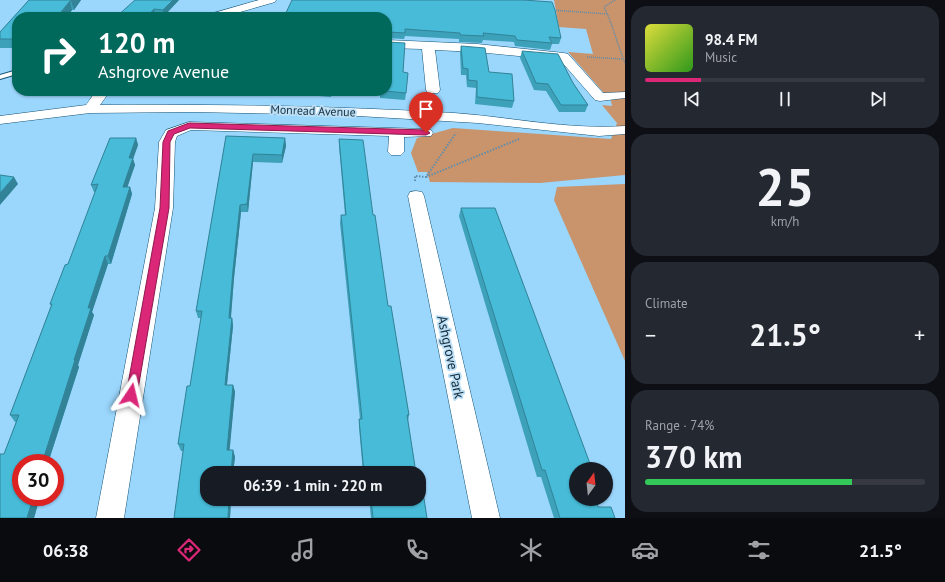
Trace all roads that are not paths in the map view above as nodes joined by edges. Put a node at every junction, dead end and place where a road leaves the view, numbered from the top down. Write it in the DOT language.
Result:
graph roads {
  1 [pos="266,0"];
  2 [pos="227,12"];
  3 [pos="392,44"];
  4 [pos="428,45"];
  5 [pos="12,73"];
  6 [pos="0,77"];
  7 [pos="433,90"];
  8 [pos="620,95"];
  9 [pos="100,96"];
  10 [pos="90,110"];
  11 [pos="0,120"];
  12 [pos="625,130"];
  13 [pos="397,132"];
  14 [pos="426,133"];
  15 [pos="396,152"];
  16 [pos="415,186"];
  17 [pos="110,518"];
  18 [pos="486,518"];
  1 -- 2 [label="street"];
  3 -- 4 [label="street"];
  4 -- 7 [label="street"];
  4 -- 8 [label="street"];
  5 -- 6 [label="lane"];
  9 -- 10 [label="street"];
  10 -- 11 [label="street, Monread Avenue"];
  10 -- 12 [label="street, Monread Avenue"];
  13 -- 14 [label="street"];
  13 -- 15 [label="street"];
  13 -- 17 [label="street"];
  16 -- 18 [label="street, Ashgrove Park"];
}
